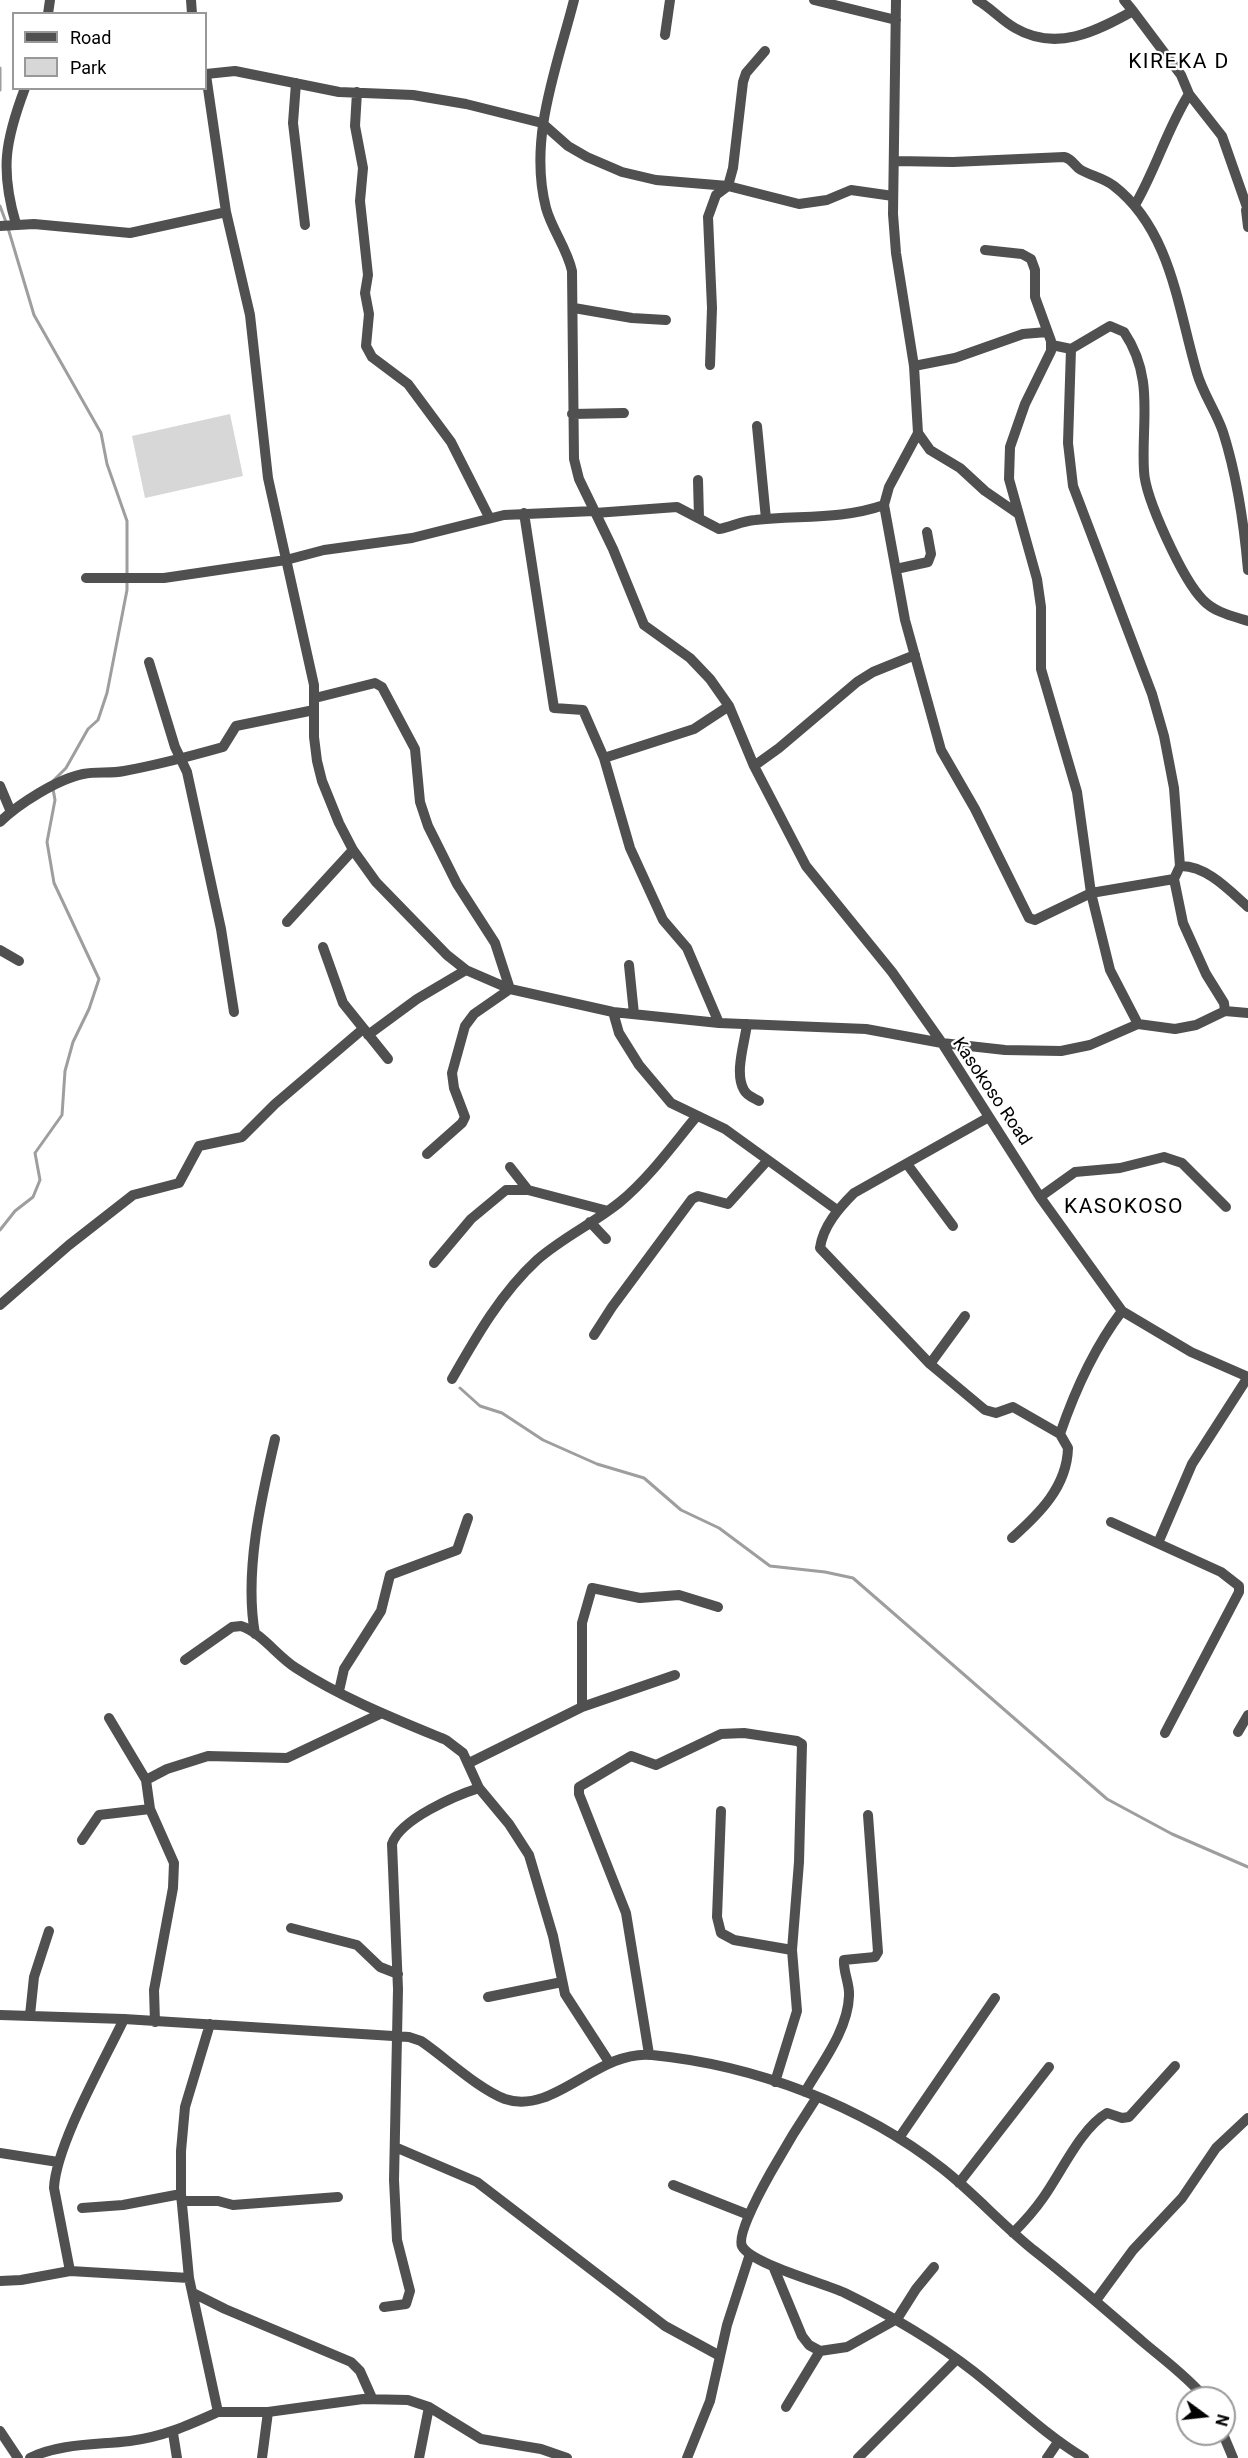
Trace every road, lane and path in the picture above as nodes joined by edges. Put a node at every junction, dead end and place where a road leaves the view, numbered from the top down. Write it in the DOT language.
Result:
graph roads {
  1 [pos="574,0"];
  2 [pos="670,0"];
  3 [pos="814,0"];
  4 [pos="896,0"];
  5 [pos="977,0"];
  6 [pos="1124,0"];
  7 [pos="1133,11"];
  8 [pos="896,20"];
  9 [pos="665,35"];
  10 [pos="765,51"];
  11 [pos="207,74"];
  12 [pos="207,81"];
  13 [pos="296,83"];
  14 [pos="24,90"];
  15 [pos="357,92"];
  16 [pos="1189,94"];
  17 [pos="542,123"];
  18 [pos="896,161"];
  19 [pos="728,186"];
  20 [pos="893,196"];
  21 [pos="1135,205"];
  22 [pos="1247,210"];
  23 [pos="226,212"];
  24 [pos="8,225"];
  25 [pos="305,225"];
  26 [pos="1248,227"];
  27 [pos="985,250"];
  28 [pos="574,308"];
  29 [pos="666,320"];
  30 [pos="1047,332"];
  31 [pos="1052,345"];
  32 [pos="1071,349"];
  33 [pos="710,365"];
  34 [pos="914,366"];
  35 [pos="624,413"];
  36 [pos="572,414"];
  37 [pos="757,426"];
  38 [pos="918,433"];
  39 [pos="698,480"];
  40 [pos="884,505"];
  41 [pos="594,512"];
  42 [pos="524,513"];
  43 [pos="1017,513"];
  44 [pos="489,517"];
  45 [pos="699,518"];
  46 [pos="766,519"];
  47 [pos="927,532"];
  48 [pos="1246,532"];
  49 [pos="286,560"];
  50 [pos="896,569"];
  51 [pos="1248,570"];
  52 [pos="86,578"];
  53 [pos="1248,621"];
  54 [pos="915,655"];
  55 [pos="149,662"];
  56 [pos="315,698"];
  57 [pos="729,706"];
  58 [pos="314,710"];
  59 [pos="181,758"];
  60 [pos="604,758"];
  61 [pos="754,766"];
  62 [pos="0,786"];
  63 [pos="11,812"];
  64 [pos="0,822"];
  65 [pos="353,850"];
  66 [pos="1180,866"];
  67 [pos="1174,879"];
  68 [pos="1091,893"];
  69 [pos="1248,907"];
  70 [pos="287,922"];
  71 [pos="323,947"];
  72 [pos="0,950"];
  73 [pos="19,961"];
  74 [pos="629,965"];
  75 [pos="466,970"];
  76 [pos="510,989"];
  77 [pos="1225,1011"];
  78 [pos="234,1012"];
  79 [pos="613,1012"];
  80 [pos="1248,1013"];
  81 [pos="634,1014"];
  82 [pos="719,1023"];
  83 [pos="747,1024"];
  84 [pos="1138,1024"];
  85 [pos="365,1032"];
  86 [pos="942,1043"];
  87 [pos="388,1059"];
  88 [pos="759,1101"];
  89 [pos="696,1117"];
  90 [pos="989,1117"];
  91 [pos="427,1154"];
  92 [pos="766,1161"];
  93 [pos="907,1164"];
  94 [pos="510,1167"];
  95 [pos="528,1190"];
  96 [pos="1040,1197"];
  97 [pos="1226,1207"];
  98 [pos="837,1210"];
  99 [pos="608,1211"];
  100 [pos="591,1222"];
  101 [pos="953,1226"];
  102 [pos="606,1239"];
  103 [pos="434,1263"];
  104 [pos="0,1305"];
  105 [pos="1122,1311"];
  106 [pos="965,1316"];
  107 [pos="594,1335"];
  108 [pos="930,1364"];
  109 [pos="1247,1374"];
  110 [pos="452,1379"];
  111 [pos="1060,1434"];
  112 [pos="274,1439"];
  113 [pos="468,1518"];
  114 [pos="1110,1522"];
  115 [pos="1012,1538"];
  116 [pos="1158,1543"];
  117 [pos="718,1606"];
  118 [pos="255,1634"];
  119 [pos="185,1660"];
  120 [pos="675,1675"];
  121 [pos="339,1691"];
  122 [pos="582,1707"];
  123 [pos="382,1713"];
  124 [pos="1248,1715"];
  125 [pos="109,1718"];
  126 [pos="1238,1732"];
  127 [pos="1165,1733"];
  128 [pos="469,1763"];
  129 [pos="146,1780"];
  130 [pos="479,1788"];
  131 [pos="150,1809"];
  132 [pos="721,1810"];
  133 [pos="868,1815"];
  134 [pos="82,1840"];
  135 [pos="291,1928"];
  136 [pos="49,1931"];
  137 [pos="792,1950"];
  138 [pos="398,1974"];
  139 [pos="561,1982"];
  140 [pos="488,1997"];
  141 [pos="995,1998"];
  142 [pos="0,2014"];
  143 [pos="30,2015"];
  144 [pos="124,2019"];
  145 [pos="155,2022"];
  146 [pos="210,2024"];
  147 [pos="399,2035"];
  148 [pos="649,2054"];
  149 [pos="609,2062"];
  150 [pos="1175,2066"];
  151 [pos="1049,2067"];
  152 [pos="775,2082"];
  153 [pos="804,2092"];
  154 [pos="817,2097"];
  155 [pos="1248,2118"];
  156 [pos="899,2138"];
  157 [pos="395,2147"];
  158 [pos="0,2153"];
  159 [pos="58,2162"];
  160 [pos="960,2182"];
  161 [pos="673,2185"];
  162 [pos="181,2198"];
  163 [pos="338,2198"];
  164 [pos="82,2208"];
  165 [pos="749,2215"];
  166 [pos="1014,2234"];
  167 [pos="750,2254"];
  168 [pos="773,2266"];
  169 [pos="934,2267"];
  170 [pos="70,2271"];
  171 [pos="189,2278"];
  172 [pos="0,2281"];
  173 [pos="193,2293"];
  174 [pos="1096,2300"];
  175 [pos="384,2307"];
  176 [pos="897,2319"];
  177 [pos="820,2351"];
  178 [pos="720,2356"];
  179 [pos="957,2359"];
  180 [pos="1192,2386"];
  181 [pos="372,2398"];
  182 [pos="429,2407"];
  183 [pos="786,2407"];
  184 [pos="218,2412"];
  185 [pos="267,2412"];
  186 [pos="0,2431"];
  187 [pos="173,2433"];
  188 [pos="1058,2442"];
  189 [pos="542,2454"];
  190 [pos="18,2458"];
  191 [pos="30,2458"];
  192 [pos="177,2458"];
  193 [pos="262,2458"];
  194 [pos="419,2458"];
  195 [pos="567,2458"];
  196 [pos="687,2458"];
  197 [pos="858,2458"];
  198 [pos="1047,2458"];
  199 [pos="1084,2458"];
  1 -- 17 [label="street"];
  2 -- 9 [label="street"];
  3 -- 8 [label="street"];
  4 -- 8 [label="street"];
  5 -- 7 [label="street"];
  6 -- 7 [label="street"];
  7 -- 16 [label="street"];
  8 -- 18 [label="street"];
  10 -- 19 [label="street"];
  11 -- 13 [label="street"];
  12 -- 23 [label="street, Kasokoso Road"];
  13 -- 15 [label="street"];
  13 -- 25 [label="street"];
  14 -- 24 [label="street"];
  15 -- 17 [label="street"];
  15 -- 44 [label="street"];
  16 -- 21 [label="street"];
  16 -- 22 [label="street"];
  17 -- 19 [label="street"];
  17 -- 28 [label="street"];
  18 -- 20 [label="street"];
  18 -- 21 [label="street"];
  19 -- 20 [label="street"];
  19 -- 33 [label="street"];
  20 -- 34 [label="street"];
  21 -- 48 [label="street"];
  22 -- 26 [label="street"];
  23 -- 24 [label="street"];
  23 -- 49 [label="street, Kasokoso Road"];
  27 -- 30 [label="street"];
  28 -- 29 [label="street"];
  28 -- 36 [label="street"];
  30 -- 31 [label="street"];
  30 -- 34 [label="street"];
  31 -- 32 [label="street"];
  31 -- 43 [label="street"];
  32 -- 53 [label="street"];
  32 -- 66 [label="street"];
  34 -- 38 [label="street"];
  35 -- 36 [label="street"];
  36 -- 41 [label="street"];
  37 -- 46 [label="street"];
  38 -- 40 [label="street"];
  38 -- 43 [label="street"];
  39 -- 45 [label="street"];
  40 -- 46 [label="street"];
  40 -- 50 [label="street"];
  41 -- 42 [label="street"];
  41 -- 45 [label="street"];
  41 -- 57 [label="street"];
  42 -- 44 [label="street"];
  42 -- 60 [label="street"];
  43 -- 68 [label="street"];
  44 -- 49 [label="street"];
  45 -- 46 [label="street"];
  47 -- 50 [label="street"];
  48 -- 51 [label="street"];
  49 -- 52 [label="street"];
  49 -- 56 [label="street, Kasokoso Road"];
  50 -- 54 [label="street"];
  54 -- 61 [label="street"];
  54 -- 68 [label="street"];
  55 -- 59 [label="street"];
  56 -- 58 [label="street, Kasokoso Road"];
  56 -- 76 [label="street"];
  57 -- 60 [label="street"];
  57 -- 61 [label="street"];
  58 -- 59 [label="street"];
  58 -- 65 [label="street, Kasokoso Road"];
  59 -- 63 [label="street"];
  59 -- 78 [label="street"];
  60 -- 82 [label="street"];
  61 -- 86 [label="street"];
  62 -- 63 [label="street"];
  63 -- 64 [label="street"];
  65 -- 70 [label="street"];
  65 -- 75 [label="street, Kasokoso Road"];
  66 -- 67 [label="street"];
  66 -- 69 [label="street"];
  67 -- 68 [label="street"];
  67 -- 77 [label="street"];
  68 -- 84 [label="street"];
  71 -- 85 [label="street"];
  72 -- 73 [label="street"];
  74 -- 81 [label="street"];
  75 -- 76 [label="street, Kasokoso Road"];
  75 -- 85 [label="street"];
  76 -- 79 [label="street, Kasokoso Road"];
  76 -- 91 [label="street"];
  77 -- 80 [label="street"];
  77 -- 84 [label="street"];
  79 -- 81 [label="street, Kasokoso Road"];
  79 -- 89 [label="street"];
  81 -- 82 [label="street, Kasokoso Road"];
  82 -- 83 [label="street, Kasokoso Road"];
  83 -- 86 [label="street, Kasokoso Road"];
  83 -- 88 [label="street"];
  84 -- 86 [label="street"];
  85 -- 87 [label="street"];
  85 -- 104 [label="street"];
  86 -- 90 [label="street, Kasokoso Road"];
  89 -- 92 [label="street"];
  89 -- 99 [label="street"];
  90 -- 93 [label="street"];
  90 -- 96 [label="street, Kasokoso Road"];
  92 -- 98 [label="street"];
  92 -- 107 [label="street"];
  93 -- 98 [label="street"];
  93 -- 101 [label="street"];
  94 -- 95 [label="street"];
  95 -- 99 [label="street"];
  95 -- 103 [label="street"];
  96 -- 97 [label="street"];
  96 -- 105 [label="street, Kasokoso Road"];
  98 -- 108 [label="street"];
  99 -- 100 [label="street"];
  100 -- 102 [label="street"];
  100 -- 110 [label="street"];
  105 -- 109 [label="street, Kasokoso Road"];
  105 -- 111 [label="street"];
  106 -- 108 [label="street"];
  108 -- 111 [label="street"];
  109 -- 116 [label="street"];
  111 -- 115 [label="street"];
  112 -- 118 [label="street"];
  113 -- 121 [label="street"];
  114 -- 116 [label="street"];
  116 -- 127 [label="street"];
  117 -- 122 [label="street"];
  118 -- 119 [label="street"];
  118 -- 121 [label="street"];
  120 -- 122 [label="street"];
  121 -- 123 [label="street"];
  122 -- 128 [label="street"];
  123 -- 128 [label="street"];
  123 -- 129 [label="street"];
  124 -- 126 [label="street"];
  125 -- 129 [label="street"];
  128 -- 130 [label="street"];
  129 -- 131 [label="street"];
  130 -- 138 [label="street"];
  130 -- 139 [label="street"];
  131 -- 134 [label="street"];
  131 -- 145 [label="street"];
  132 -- 137 [label="street"];
  133 -- 153 [label="street"];
  135 -- 138 [label="street"];
  136 -- 143 [label="street"];
  137 -- 148 [label="street"];
  137 -- 152 [label="street"];
  138 -- 147 [label="street"];
  139 -- 140 [label="street"];
  139 -- 149 [label="street"];
  141 -- 156 [label="street"];
  142 -- 143 [label="street"];
  143 -- 144 [label="street"];
  144 -- 145 [label="street"];
  144 -- 159 [label="street"];
  145 -- 146 [label="street"];
  146 -- 147 [label="street"];
  146 -- 162 [label="street"];
  147 -- 149 [label="street"];
  147 -- 157 [label="street"];
  148 -- 149 [label="street"];
  148 -- 152 [label="street"];
  150 -- 166 [label="street"];
  151 -- 160 [label="street"];
  152 -- 153 [label="street"];
  153 -- 154 [label="street"];
  154 -- 156 [label="street"];
  154 -- 165 [label="street"];
  155 -- 174 [label="street"];
  156 -- 160 [label="street"];
  157 -- 175 [label="street"];
  157 -- 178 [label="street"];
  158 -- 159 [label="street"];
  159 -- 170 [label="street"];
  160 -- 166 [label="street"];
  161 -- 165 [label="street"];
  162 -- 163 [label="street"];
  162 -- 164 [label="street"];
  162 -- 171 [label="street"];
  165 -- 167 [label="street"];
  166 -- 174 [label="street"];
  167 -- 168 [label="street"];
  167 -- 178 [label="street"];
  168 -- 176 [label="street"];
  168 -- 177 [label="street"];
  169 -- 176 [label="street"];
  170 -- 171 [label="street"];
  170 -- 172 [label="street"];
  171 -- 173 [label="street"];
  173 -- 181 [label="street"];
  173 -- 184 [label="street"];
  174 -- 180 [label="street"];
  176 -- 177 [label="street"];
  176 -- 179 [label="street"];
  177 -- 183 [label="street"];
  178 -- 196 [label="street"];
  179 -- 188 [label="street"];
  179 -- 197 [label="street"];
  181 -- 182 [label="street"];
  181 -- 185 [label="street"];
  182 -- 189 [label="street"];
  182 -- 194 [label="street"];
  184 -- 185 [label="street"];
  184 -- 187 [label="street"];
  185 -- 193 [label="street"];
  186 -- 190 [label="street"];
  187 -- 191 [label="street"];
  187 -- 192 [label="street"];
  188 -- 198 [label="street"];
  188 -- 199 [label="street"];
  189 -- 195 [label="street"];
}
